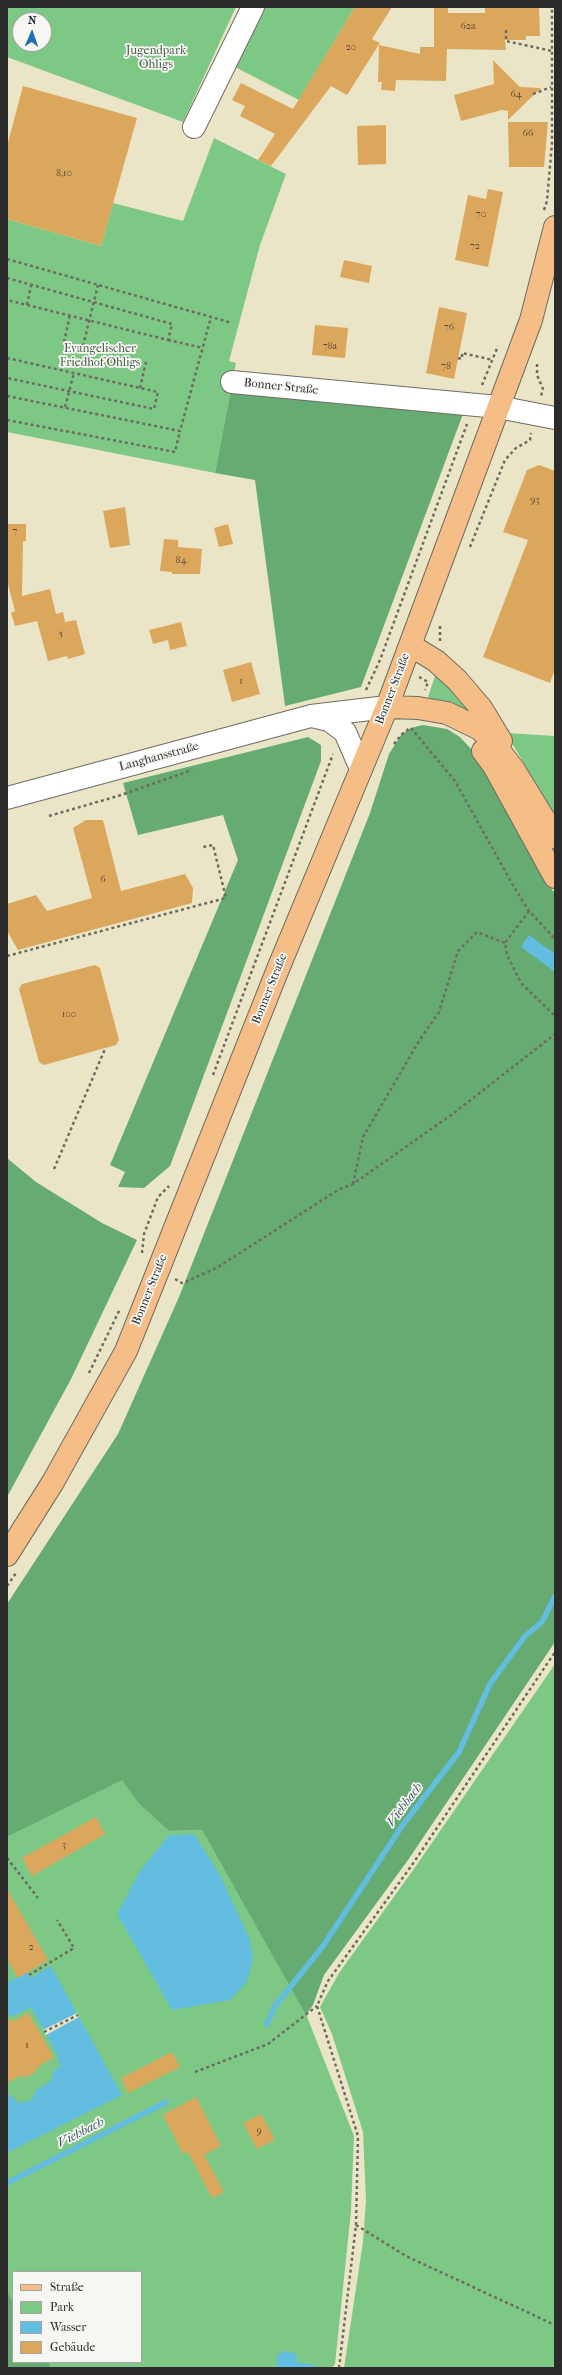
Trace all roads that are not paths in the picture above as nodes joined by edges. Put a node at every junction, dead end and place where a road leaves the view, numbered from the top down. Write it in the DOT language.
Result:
graph roads {
  1 [pos="253,7"];
  2 [pos="194,127"];
  3 [pos="549,221"];
  4 [pos="232,382"];
  5 [pos="498,407"];
  6 [pos="555,418"];
  7 [pos="410,645"];
  8 [pos="387,707"];
  9 [pos="311,716"];
  10 [pos="461,719"];
  11 [pos="361,769"];
  12 [pos="514,770"];
  13 [pos="7,798"];
  14 [pos="555,837"];
  15 [pos="555,877"];
  16 [pos="7,1555"];
  1 -- 2 [label="street"];
  3 -- 5 [label="main road, Bonner Straße"];
  4 -- 5 [label="street, Bonner Straße"];
  5 -- 6 [label="street"];
  5 -- 7 [label="main road, Bonner Straße"];
  7 -- 8 [label="main road, Bonner Straße"];
  7 -- 12 [label="main road"];
  8 -- 9 [label="street, Langhansstraße"];
  8 -- 10 [label="main road"];
  8 -- 11 [label="main road, Bonner Straße"];
  9 -- 11 [label="street, Langhansstraße"];
  9 -- 13 [label="street, Langhansstraße"];
  10 -- 12 [label="main road"];
  10 -- 15 [label="main road"];
  11 -- 16 [label="main road, Bonner Straße"];
  12 -- 14 [label="main road"];
}
